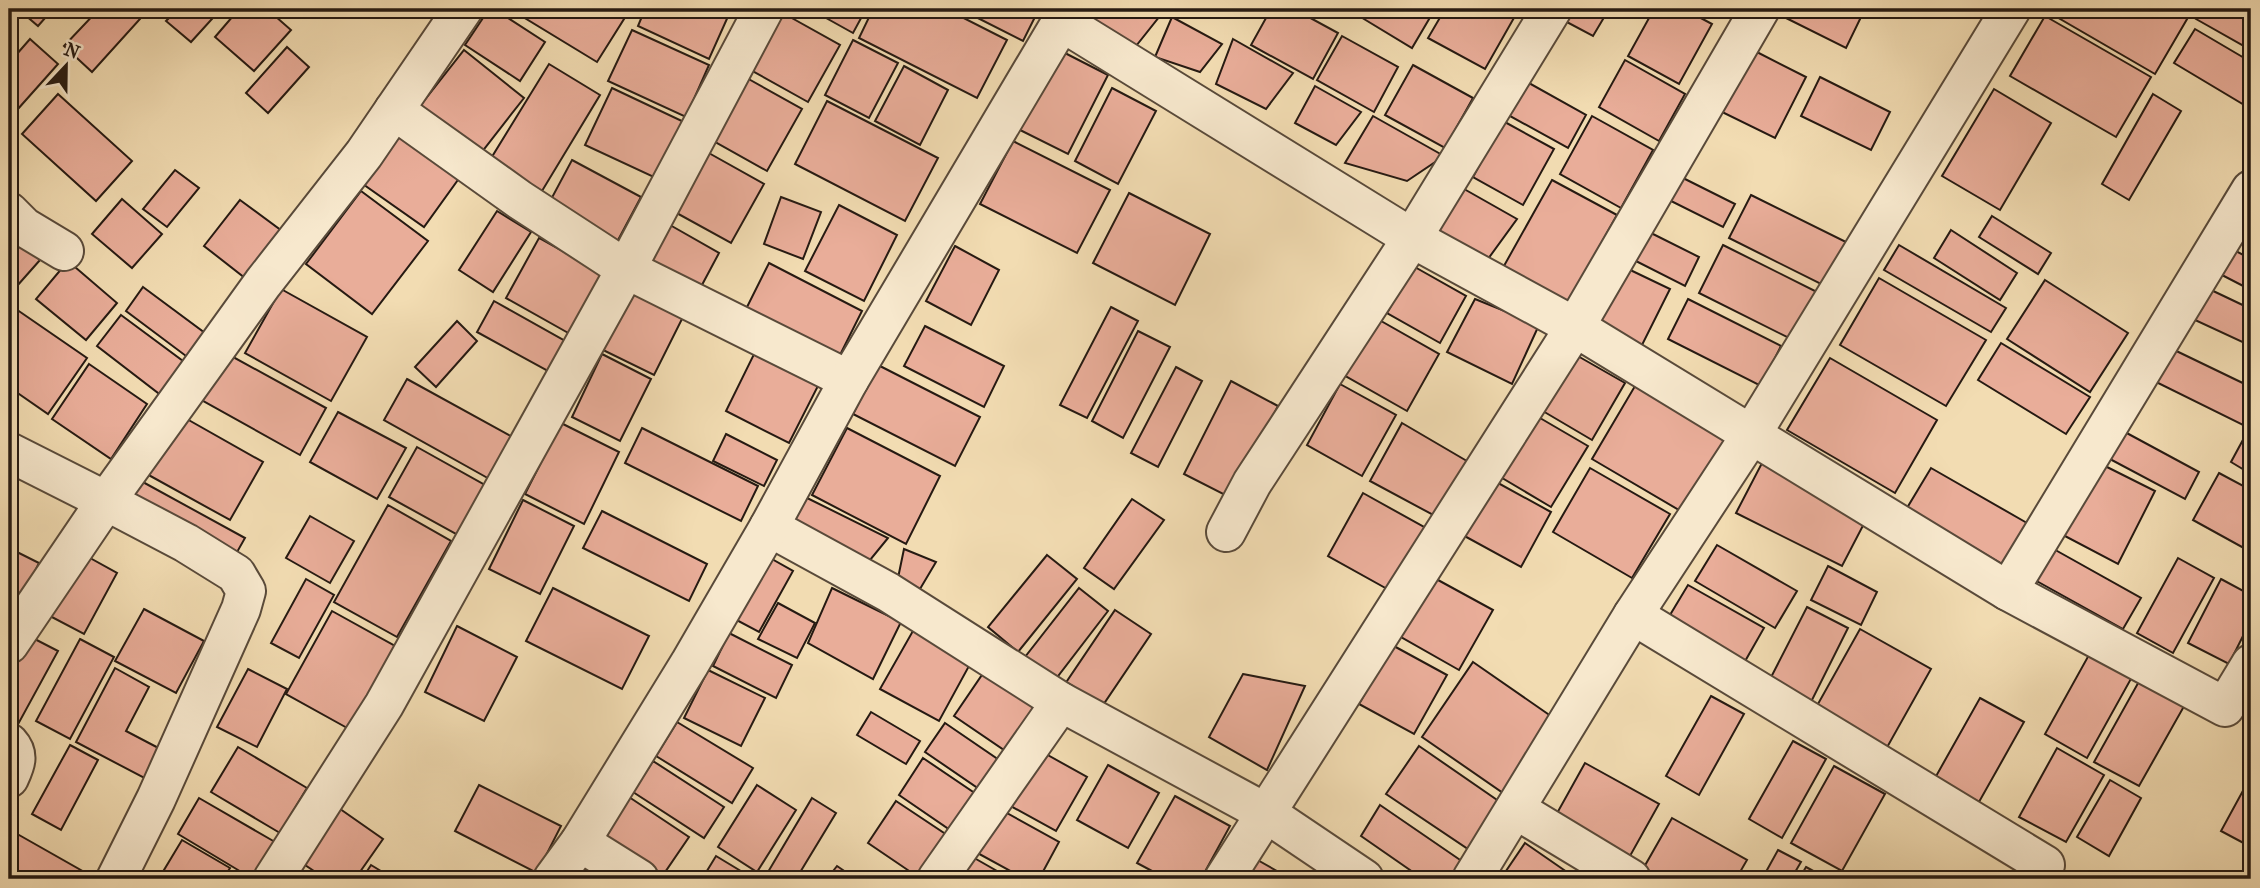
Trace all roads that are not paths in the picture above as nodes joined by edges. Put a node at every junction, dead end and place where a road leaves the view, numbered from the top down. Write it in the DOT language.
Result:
graph roads {
  1 [pos="463,9"];
  2 [pos="764,9"];
  3 [pos="1552,9"];
  4 [pos="1760,9"];
  5 [pos="2011,9"];
  6 [pos="1065,15"];
  7 [pos="394,110"];
  8 [pos="2251,190"];
  9 [pos="9,212"];
  10 [pos="1412,238"];
  11 [pos="64,251"];
  12 [pos="626,269"];
  13 [pos="1575,327"];
  14 [pos="849,380"];
  15 [pos="1751,435"];
  16 [pos="9,452"];
  17 [pos="106,501"];
  18 [pos="769,527"];
  19 [pos="1226,533"];
  20 [pos="2008,591"];
  21 [pos="1633,615"];
  22 [pos="9,643"];
  23 [pos="2251,664"];
  24 [pos="1061,702"];
  25 [pos="2238,714"];
  26 [pos="9,743"];
  27 [pos="9,778"];
  28 [pos="1515,809"];
  29 [pos="1266,813"];
  30 [pos="580,842"];
  31 [pos="2045,866"];
  32 [pos="116,879"];
  33 [pos="273,879"];
  34 [pos="553,879"];
  35 [pos="639,879"];
  36 [pos="937,879"];
  37 [pos="1224,879"];
  38 [pos="1364,879"];
  39 [pos="1472,879"];
  40 [pos="1631,879"];
  1 -- 7 [label="street"];
  2 -- 12 [label="street"];
  3 -- 10 [label="street"];
  4 -- 13 [label="street"];
  5 -- 15 [label="street"];
  6 -- 10 [label="street"];
  6 -- 14 [label="street"];
  7 -- 12 [label="street"];
  7 -- 17 [label="street"];
  8 -- 20 [label="street"];
  9 -- 11 [label="street"];
  10 -- 13 [label="street"];
  10 -- 19 [label="street"];
  12 -- 14 [label="street"];
  12 -- 33 [label="street"];
  13 -- 15 [label="street"];
  13 -- 29 [label="street"];
  14 -- 18 [label="street"];
  15 -- 20 [label="street"];
  15 -- 21 [label="street"];
  16 -- 17 [label="street"];
  17 -- 22 [label="street"];
  17 -- 32 [label="street"];
  18 -- 24 [label="street"];
  18 -- 30 [label="street"];
  20 -- 25 [label="street"];
  21 -- 28 [label="street"];
  21 -- 31 [label="street"];
  23 -- 25 [label="street"];
  24 -- 29 [label="street"];
  24 -- 36 [label="street"];
  26 -- 27 [label="street"];
  28 -- 39 [label="street"];
  28 -- 40 [label="street"];
  29 -- 37 [label="street"];
  29 -- 38 [label="street"];
  30 -- 34 [label="street"];
  30 -- 35 [label="street"];
}
